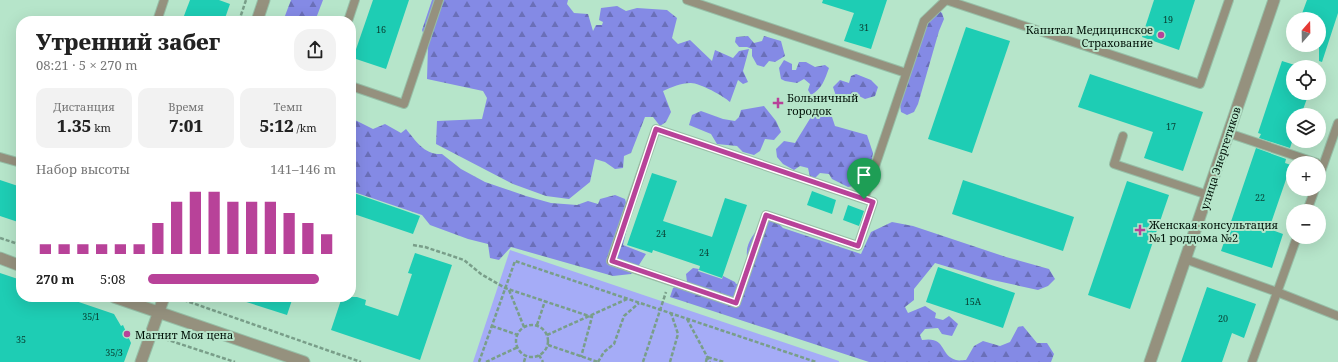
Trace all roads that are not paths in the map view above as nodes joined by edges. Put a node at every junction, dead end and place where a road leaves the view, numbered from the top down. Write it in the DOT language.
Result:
graph roads {
  1 [pos="164,0"];
  2 [pos="264,0"];
  3 [pos="356,0"];
  4 [pos="439,0"];
  5 [pos="687,0"];
  6 [pos="946,0"];
  7 [pos="1229,0"];
  8 [pos="1274,0"];
  9 [pos="159,16"];
  10 [pos="259,16"];
  11 [pos="350,16"];
  12 [pos="906,73"];
  13 [pos="356,88"];
  14 [pos="1338,123"];
  15 [pos="1228,132"];
  16 [pos="1123,136"];
  17 [pos="1297,156"];
  18 [pos="1324,156"];
  19 [pos="0,157"];
  20 [pos="16,162"];
  21 [pos="1208,195"];
  22 [pos="864,199"];
  23 [pos="1294,244"];
  24 [pos="0,258"];
  25 [pos="1185,259"];
  26 [pos="16,264"];
  27 [pos="1277,292"];
  28 [pos="129,302"];
  29 [pos="162,302"];
  30 [pos="158,312"];
  31 [pos="1338,316"];
  32 [pos="141,362"];
  33 [pos="304,362"];
  34 [pos="1150,362"];
  35 [pos="1252,362"];
  1 -- 9 [label="lane"];
  2 -- 10 [label="street"];
  3 -- 11 [label="lane"];
  4 -- 13 [label="lane"];
  5 -- 12 [label="lane"];
  6 -- 7 [label="lane"];
  6 -- 12 [label="lane"];
  8 -- 15 [label="street, улица Энергетиков"];
  12 -- 22 [label="lane"];
  14 -- 18 [label="lane"];
  15 -- 17 [label="lane"];
  15 -- 21 [label="street, улица Энергетиков"];
  16 -- 21 [label="lane"];
  19 -- 20 [label="lane"];
  21 -- 25 [label="street, улица Энергетиков"];
  22 -- 22 [label="lane"];
  23 -- 27 [label="lane"];
  24 -- 26 [label="street"];
  25 -- 27 [label="lane"];
  25 -- 34 [label="street, улица Энергетиков"];
  27 -- 31 [label="lane"];
  27 -- 35 [label="lane"];
  28 -- 30 [label="street"];
  29 -- 30 [label="street"];
  30 -- 32 [label="street"];
  30 -- 33 [label="street"];
}
